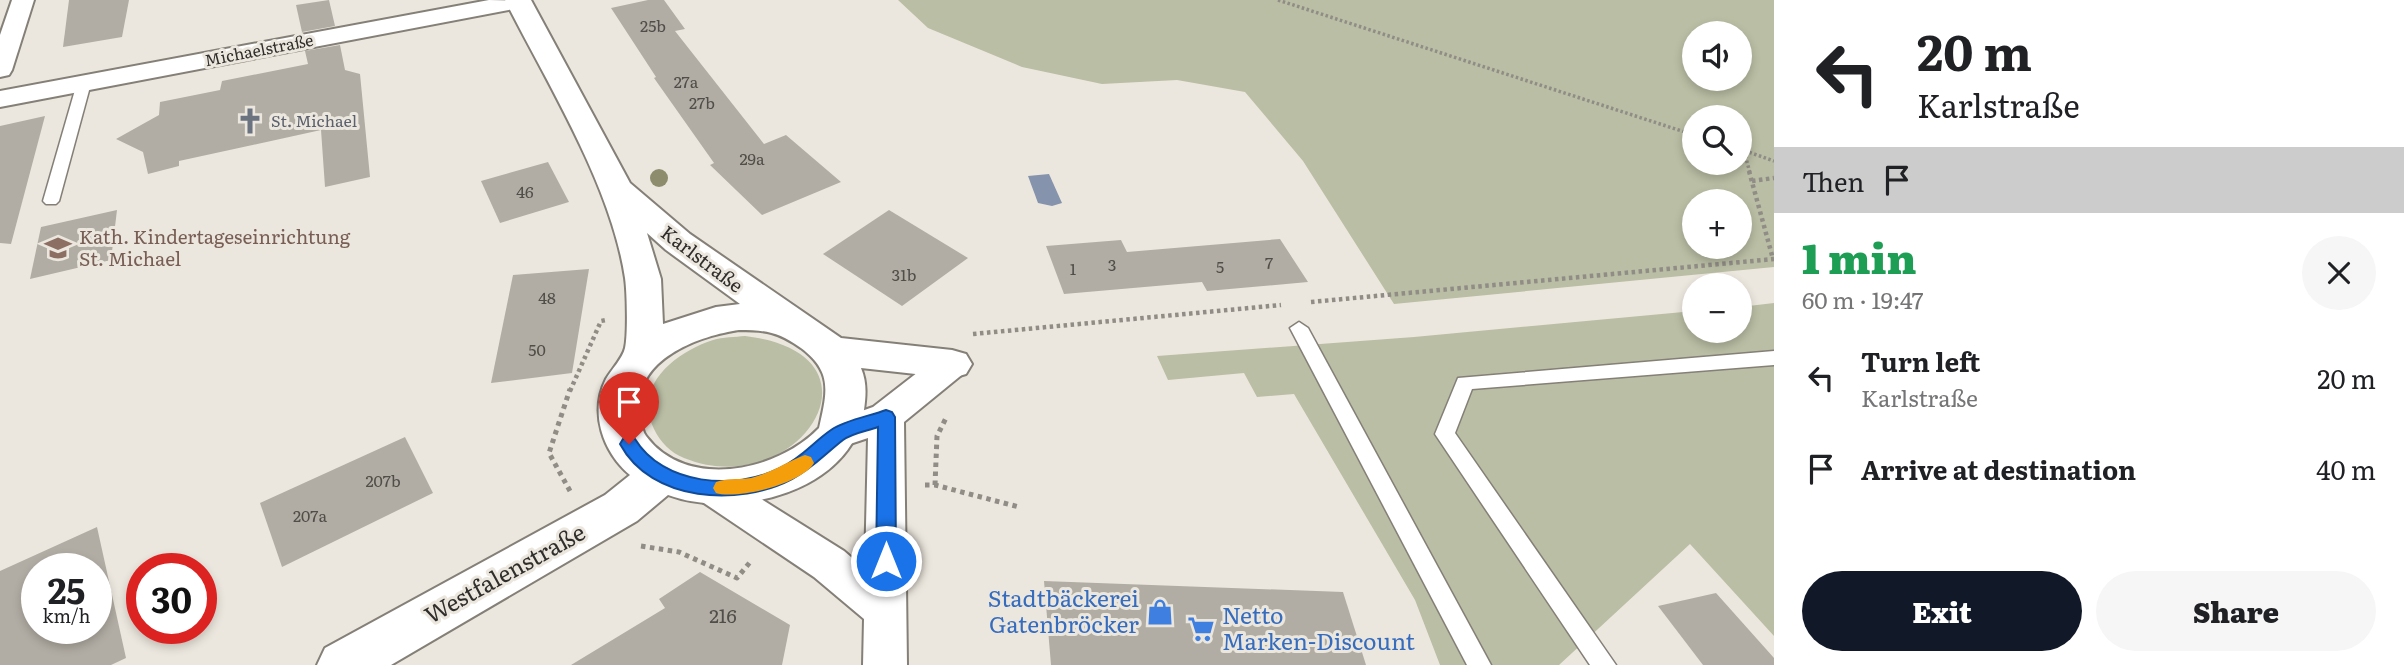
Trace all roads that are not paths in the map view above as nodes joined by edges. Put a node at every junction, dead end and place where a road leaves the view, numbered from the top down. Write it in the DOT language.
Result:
graph roads {
  1 [pos="23,0"];
  2 [pos="519,0"];
  3 [pos="0,70"];
  4 [pos="84,83"];
  5 [pos="0,99"];
  6 [pos="617,188"];
  7 [pos="51,201"];
  8 [pos="791,324"];
  9 [pos="1299,328"];
  10 [pos="832,351"];
  11 [pos="645,355"];
  12 [pos="1774,358"];
  13 [pos="952,364"];
  14 [pos="886,417"];
  15 [pos="838,433"];
  16 [pos="662,475"];
  17 [pos="712,488"];
  18 [pos="886,612"];
  19 [pos="343,665"];
  20 [pos="885,665"];
  21 [pos="1479,665"];
  22 [pos="1604,665"];
  1 -- 3 [label="street"];
  2 -- 4 [label="street, Michaelstraße"];
  2 -- 6 [label="street, Karlstraße"];
  4 -- 5 [label="street, Michaelstraße"];
  4 -- 7 [label="lane"];
  6 -- 8 [label="street, Karlstraße"];
  6 -- 11 [label="street, Karlstraße"];
  8 -- 10 [label="street, Karlstraße"];
  8 -- 11 [label="street, Karlstraße"];
  9 -- 21 [label="lane"];
  10 -- 13 [label="street"];
  10 -- 15 [label="street"];
  11 -- 16 [label="street, Karlstraße"];
  12 -- 22 [label="lane"];
  13 -- 14 [label="street, Karlstraße"];
  14 -- 15 [label="street, Karlstraße"];
  14 -- 18 [label="street"];
  15 -- 17 [label="street, Karlstraße"];
  16 -- 17 [label="street, Karlstraße"];
  16 -- 19 [label="street, Westfalenstraße"];
  17 -- 18 [label="street, Karlstraße"];
  18 -- 20 [label="street"];
}
